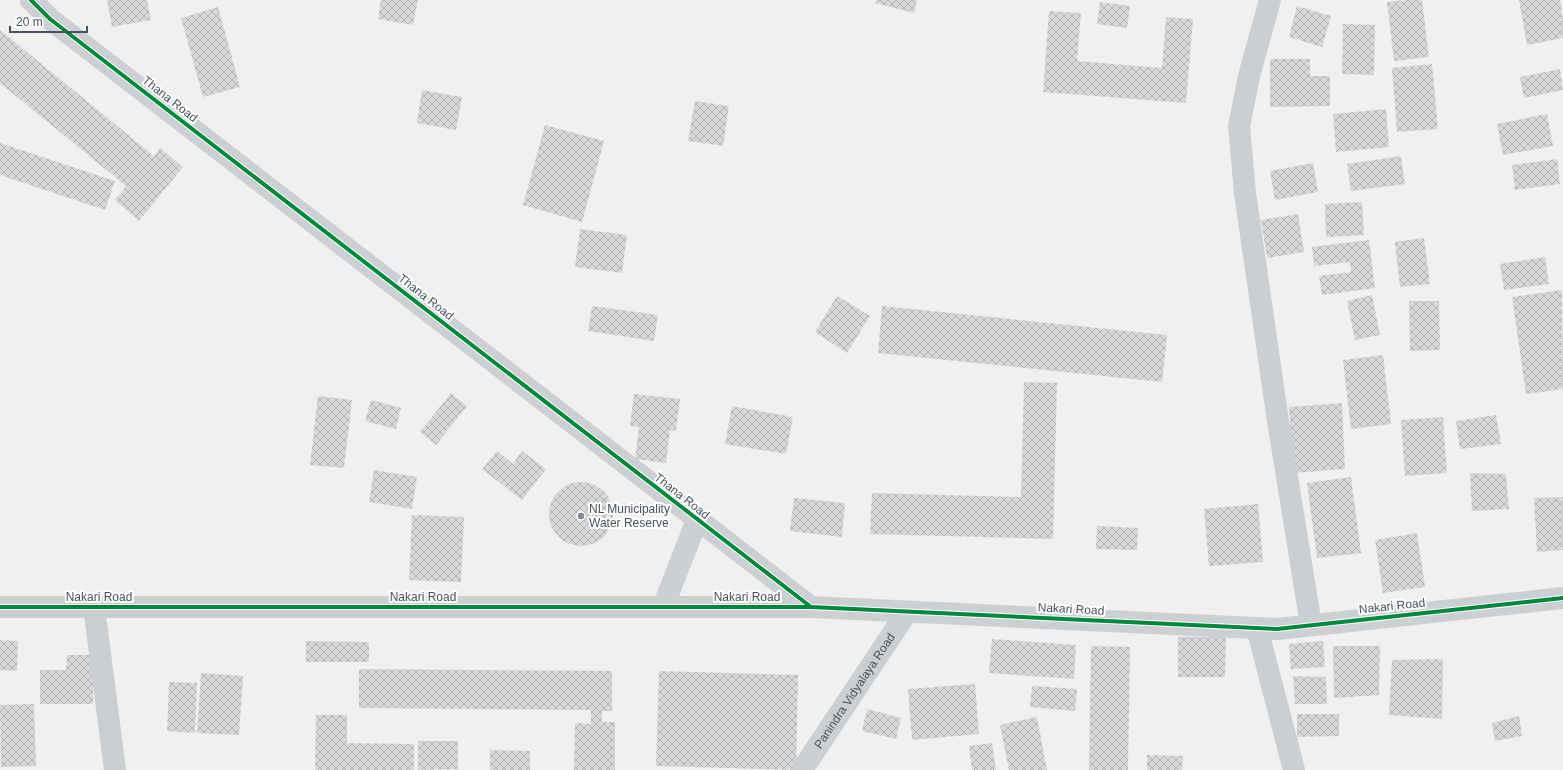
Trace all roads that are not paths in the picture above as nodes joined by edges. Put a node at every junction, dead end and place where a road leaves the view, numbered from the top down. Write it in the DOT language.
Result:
graph roads {
  1 [pos="31,0"];
  2 [pos="1270,0"];
  3 [pos="697,520"];
  4 [pos="1563,598"];
  5 [pos="0,607"];
  6 [pos="94,607"];
  7 [pos="811,607"];
  8 [pos="663,608"];
  9 [pos="907,612"];
  10 [pos="1311,625"];
  11 [pos="1257,628"];
  12 [pos="115,770"];
  13 [pos="802,770"];
  14 [pos="1294,770"];
  1 -- 3 [label="street, Thana Road"];
  2 -- 10 [label="street"];
  3 -- 7 [label="street, Thana Road"];
  3 -- 8 [label="street"];
  4 -- 10 [label="street, Nakari Road"];
  5 -- 6 [label="street, Nakari Road"];
  6 -- 8 [label="street, Nakari Road"];
  6 -- 12 [label="street"];
  7 -- 8 [label="street, Nakari Road"];
  7 -- 9 [label="street, Nakari Road"];
  9 -- 11 [label="street, Nakari Road"];
  9 -- 13 [label="street, Panindra Vidyalaya Road"];
  10 -- 11 [label="street, Nakari Road"];
  11 -- 14 [label="street"];
}
